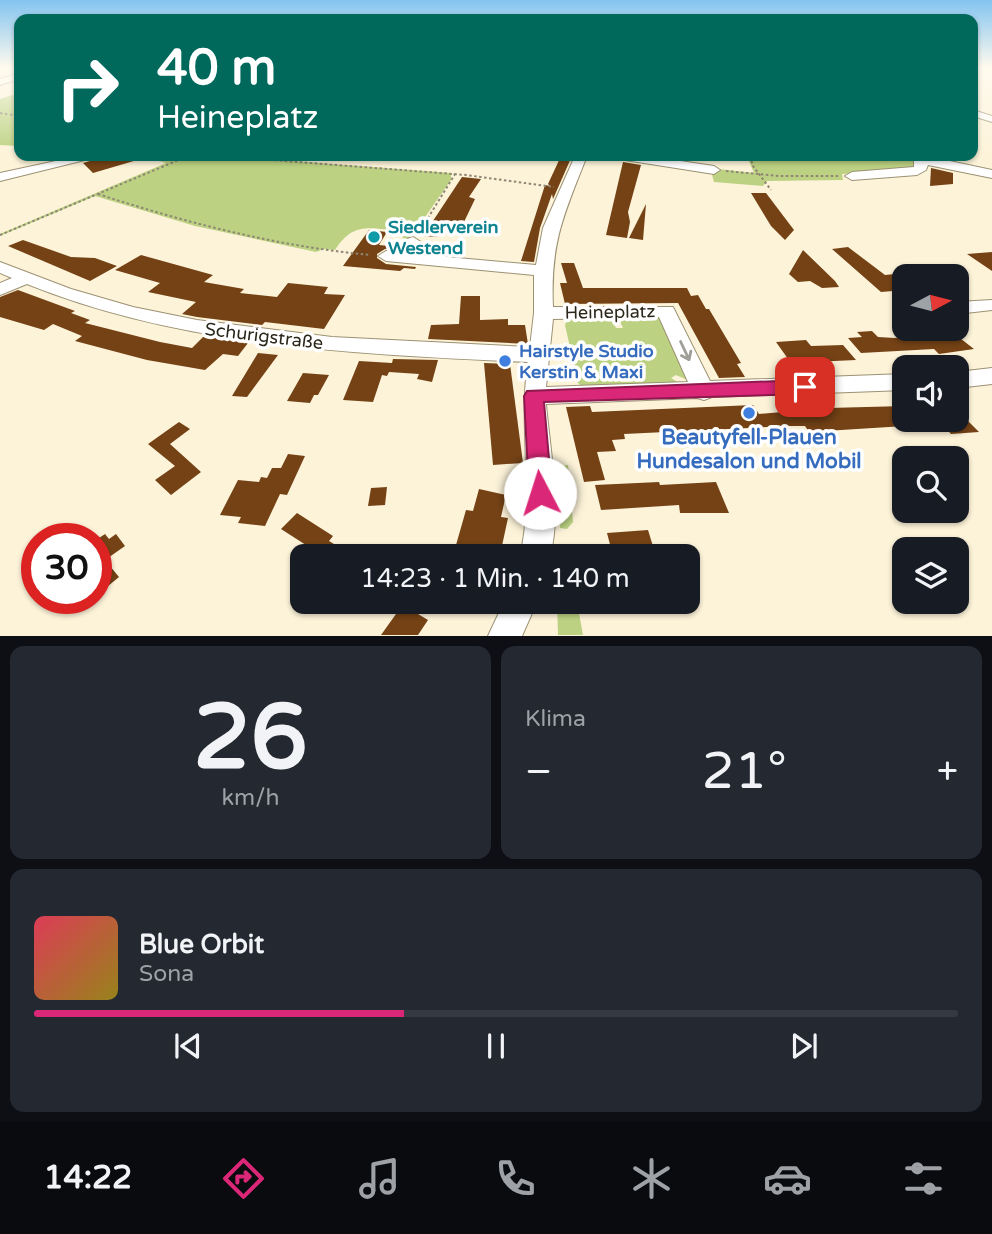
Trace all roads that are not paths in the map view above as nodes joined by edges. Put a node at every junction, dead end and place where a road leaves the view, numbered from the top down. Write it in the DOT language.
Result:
graph roads {
  1 [pos="73,161"];
  2 [pos="579,161"];
  3 [pos="656,161"];
  4 [pos="921,161"];
  5 [pos="934,161"];
  6 [pos="713,170"];
  7 [pos="992,174"];
  8 [pos="852,176"];
  9 [pos="0,177"];
  10 [pos="386,256"];
  11 [pos="0,267"];
  12 [pos="543,271"];
  13 [pos="26,278"];
  14 [pos="0,290"];
  15 [pos="991,306"];
  16 [pos="970,307"];
  17 [pos="544,313"];
  18 [pos="538,355"];
  19 [pos="992,376"];
  20 [pos="969,379"];
  21 [pos="892,383"];
  22 [pos="704,392"];
  23 [pos="534,396"];
  24 [pos="538,544"];
  25 [pos="515,614"];
  26 [pos="504,635"];
  1 -- 9 [label="street"];
  2 -- 12 [label="street"];
  3 -- 6 [label="street"];
  4 -- 8 [label="street"];
  5 -- 7 [label="street"];
  10 -- 12 [label="street"];
  11 -- 13 [label="street, Schurigstraße"];
  12 -- 17 [label="street"];
  13 -- 14 [label="street"];
  13 -- 18 [label="street, Schurigstraße"];
  15 -- 16 [label="street"];
  17 -- 18 [label="street, Heineplatz"];
  17 -- 22 [label="street, Heineplatz, one-way"];
  18 -- 23 [label="street, Heineplatz"];
  19 -- 20 [label="street"];
  21 -- 22 [label="street"];
  22 -- 23 [label="street"];
  23 -- 24 [label="street, Heineplatz"];
  25 -- 26 [label="street"];
}
